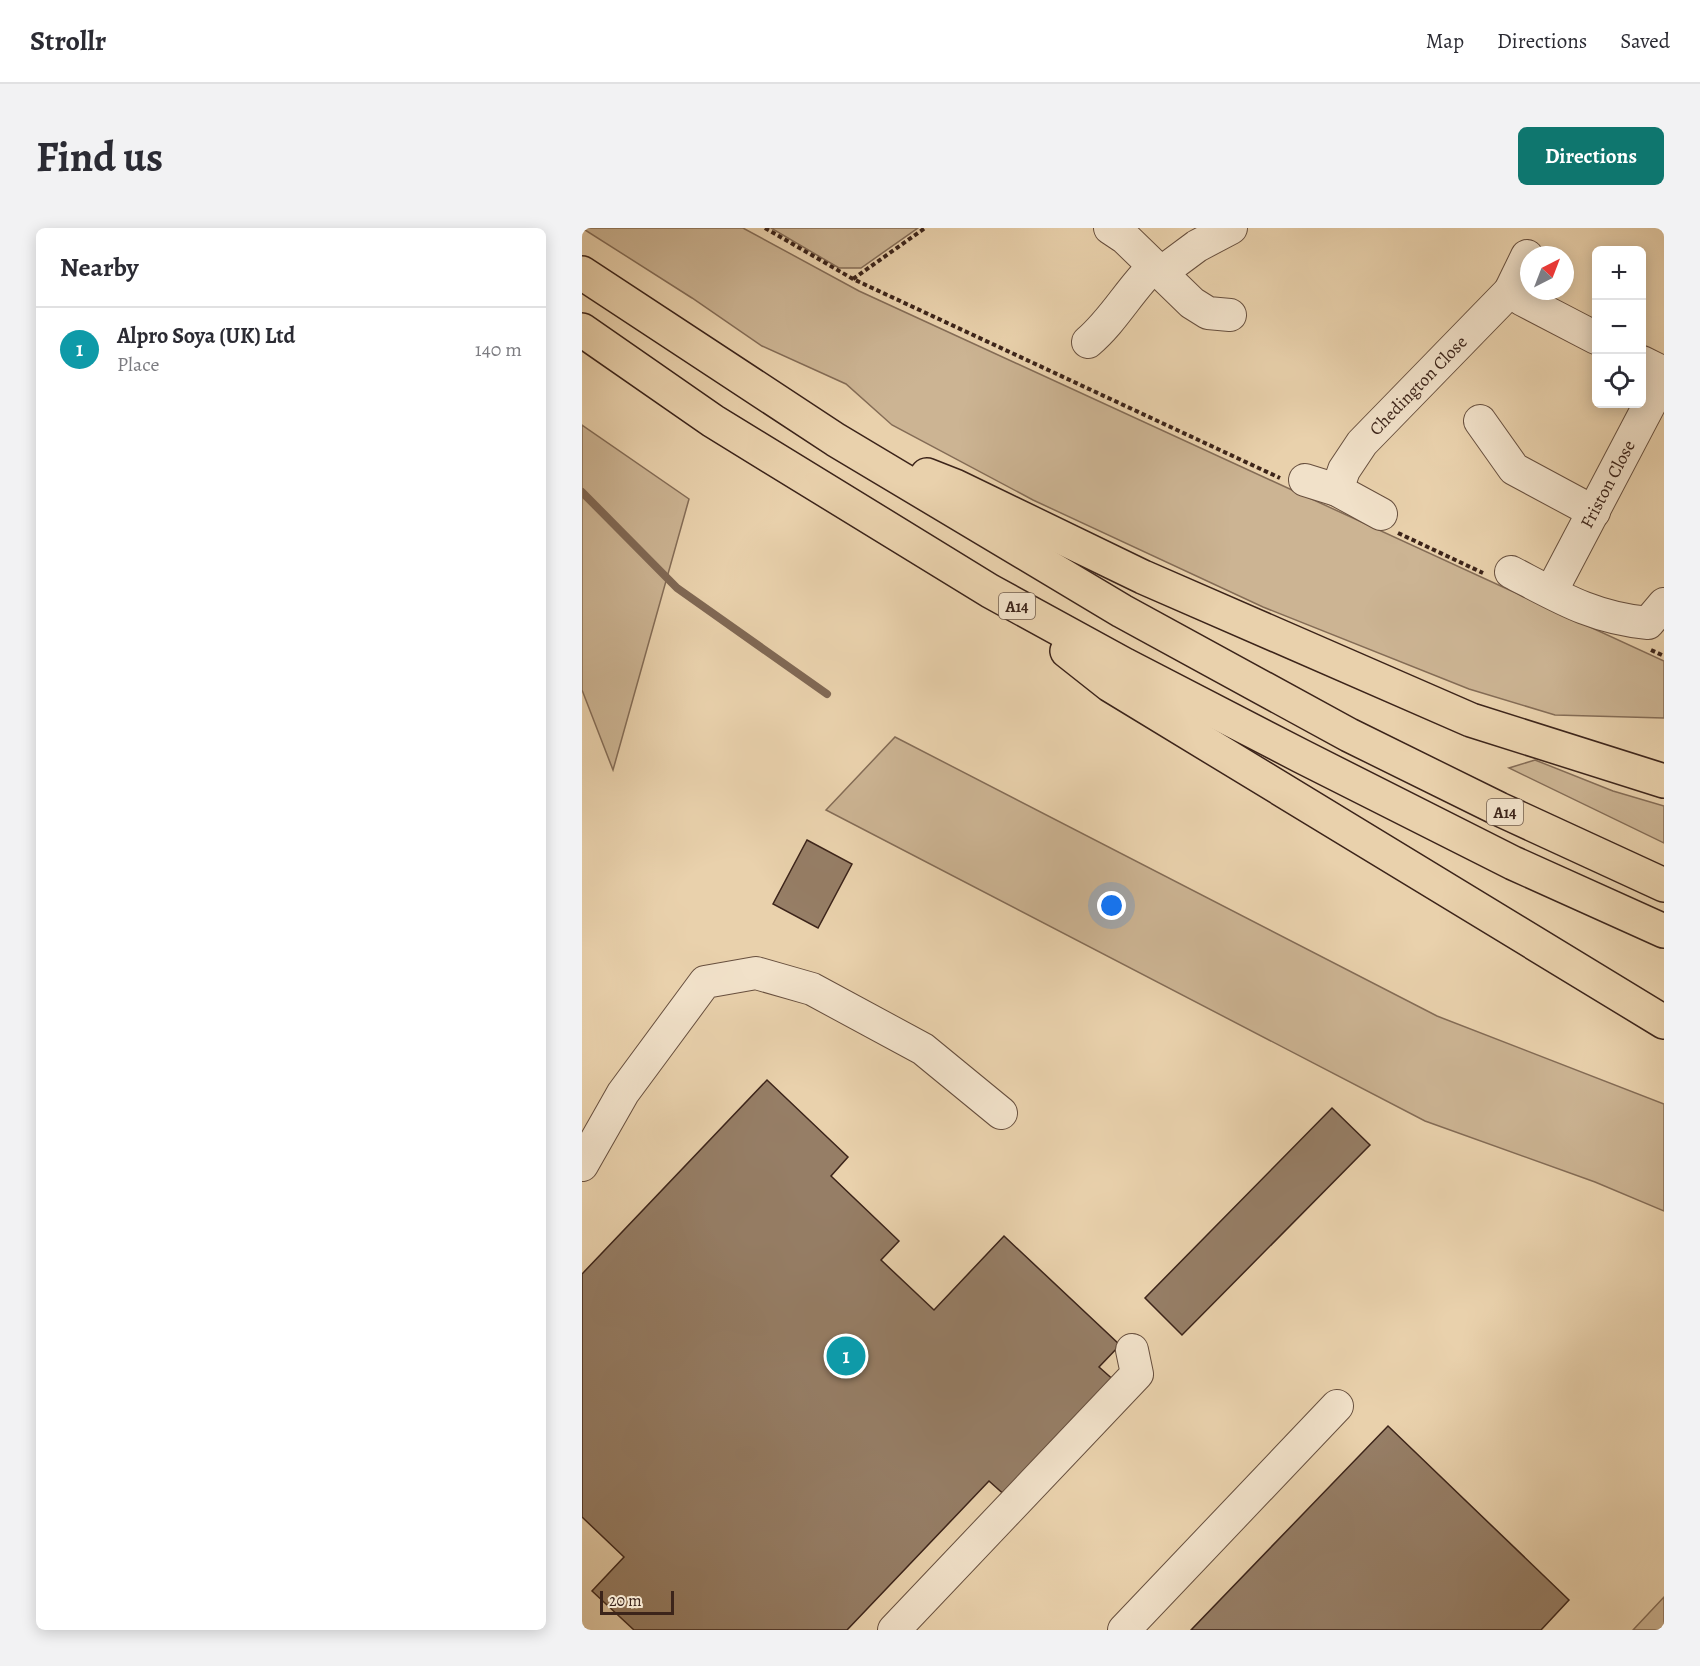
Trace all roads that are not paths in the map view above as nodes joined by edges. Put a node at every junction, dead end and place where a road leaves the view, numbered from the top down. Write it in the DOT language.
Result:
graph roads {
  1 [pos="1110,228"];
  2 [pos="1231,228"];
  3 [pos="1158,269"];
  4 [pos="1520,270"];
  5 [pos="582,273"];
  6 [pos="1510,291"];
  7 [pos="1230,315"];
  8 [pos="582,330"];
  9 [pos="1592,336"];
  10 [pos="1088,342"];
  11 [pos="1646,365"];
  12 [pos="1664,375"];
  13 [pos="1480,421"];
  14 [pos="836,440"];
  15 [pos="1293,479"];
  16 [pos="1337,490"];
  17 [pos="1594,512"];
  18 [pos="1389,523"];
  19 [pos="1498,573"];
  20 [pos="990,591"];
  21 [pos="1551,592"];
  22 [pos="1664,604"];
  23 [pos="1664,781"];
  24 [pos="1664,885"];
  25 [pos="1664,931"];
  26 [pos="1664,1022"];
  27 [pos="1001,1113"];
  28 [pos="582,1165"];
  29 [pos="1132,1350"];
  30 [pos="1337,1406"];
  31 [pos="894,1630"];
  32 [pos="1124,1630"];
  1 -- 3 [label="street"];
  2 -- 3 [label="street"];
  3 -- 7 [label="street"];
  3 -- 10 [label="street"];
  4 -- 6 [label="street, Chedington Close"];
  5 -- 14 [label="highway, A14"];
  6 -- 9 [label="street"];
  6 -- 16 [label="street, Chedington Close"];
  8 -- 20 [label="highway, A14"];
  11 -- 12 [label="street"];
  12 -- 17 [label="street, Friston Close"];
  13 -- 17 [label="street"];
  14 -- 23 [label="highway"];
  14 -- 24 [label="highway, A14"];
  15 -- 16 [label="street"];
  16 -- 18 [label="street"];
  17 -- 21 [label="street, Friston Close"];
  19 -- 21 [label="street"];
  20 -- 25 [label="highway, A14"];
  20 -- 26 [label="highway"];
  21 -- 22 [label="street"];
  27 -- 28 [label="street"];
  29 -- 31 [label="street"];
  30 -- 32 [label="street"];
}
